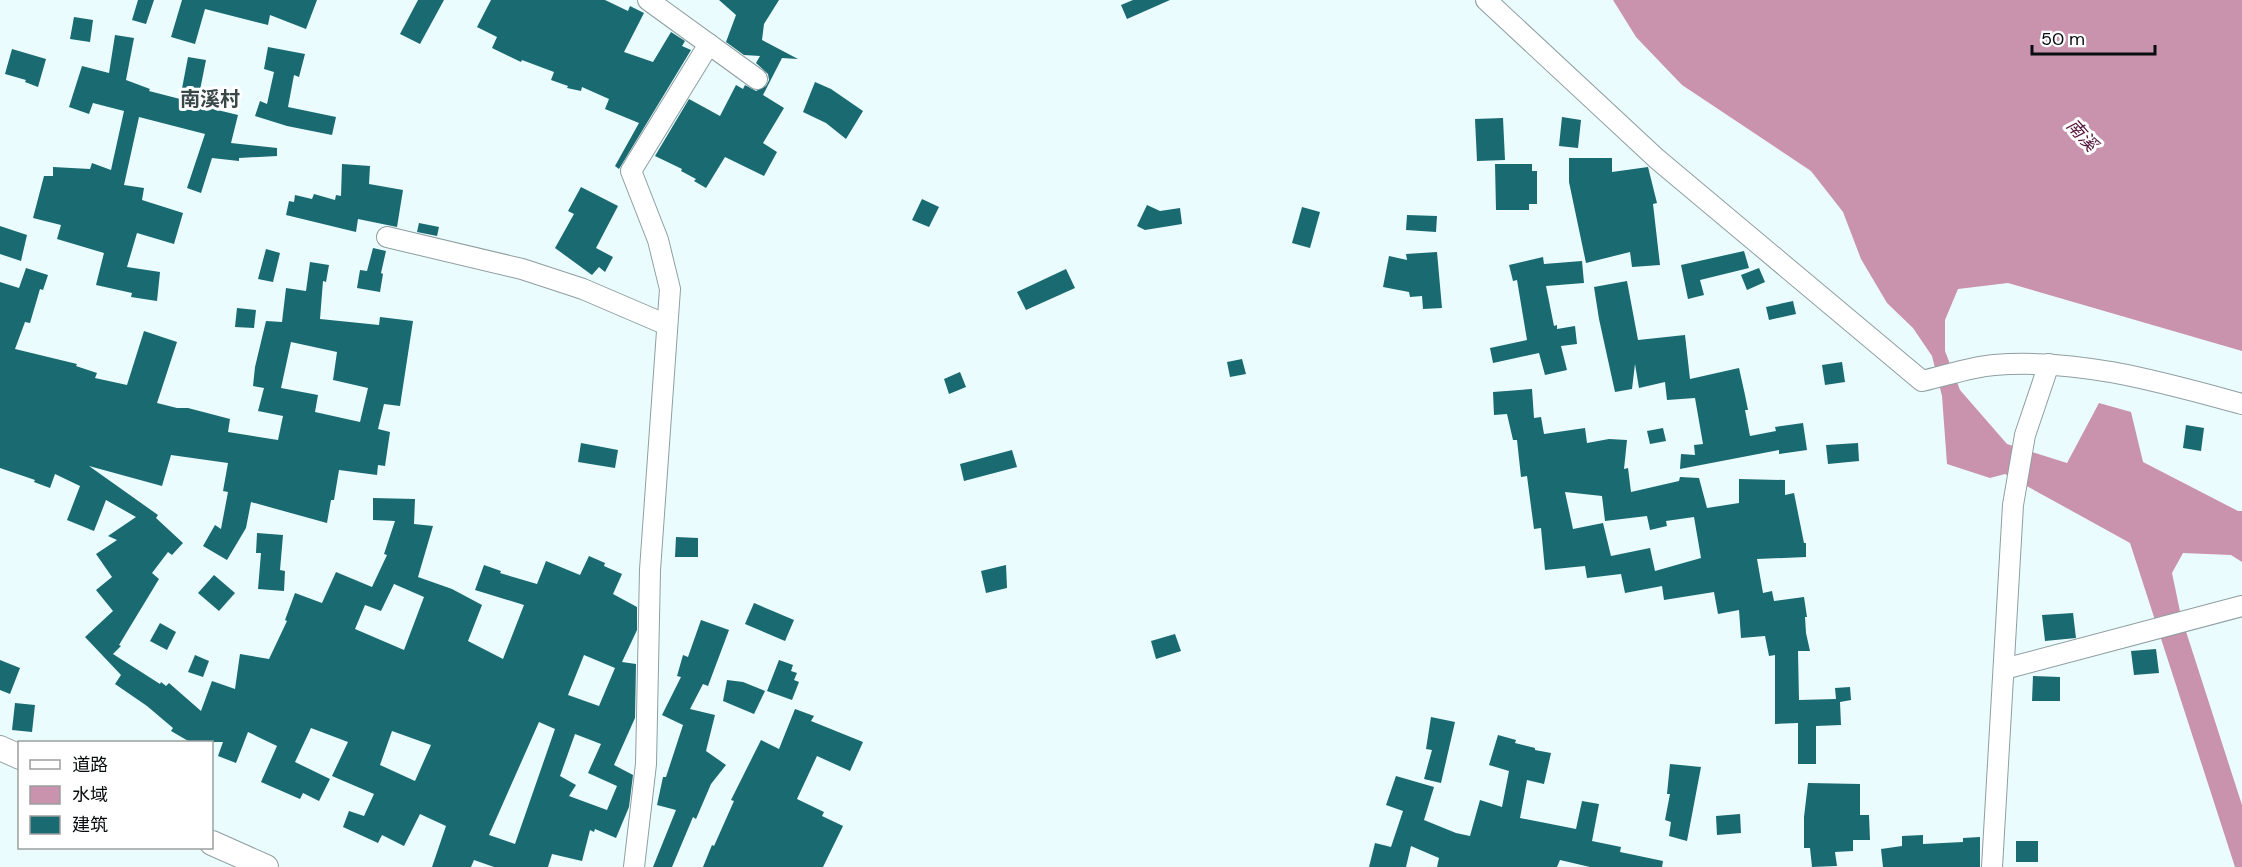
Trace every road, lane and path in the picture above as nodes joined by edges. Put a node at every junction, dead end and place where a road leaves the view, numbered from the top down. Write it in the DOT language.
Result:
graph roads {
  1 [pos="648,0"];
  2 [pos="1486,0"];
  3 [pos="709,44"];
  4 [pos="757,79"];
  5 [pos="387,237"];
  6 [pos="667,325"];
  7 [pos="2049,364"];
  8 [pos="2242,404"];
  9 [pos="2242,606"];
  10 [pos="2004,669"];
  11 [pos="0,748"];
  12 [pos="18,755"];
  13 [pos="213,843"];
  14 [pos="266,867"];
  15 [pos="634,867"];
  16 [pos="1992,867"];
  1 -- 3 [label="street"];
  2 -- 7 [label="street"];
  3 -- 4 [label="street"];
  3 -- 6 [label="street"];
  5 -- 6 [label="street"];
  6 -- 15 [label="street"];
  7 -- 8 [label="street"];
  7 -- 10 [label="street"];
  9 -- 10 [label="street"];
  10 -- 16 [label="street"];
  11 -- 12 [label="main road"];
  13 -- 14 [label="main road"];
}
